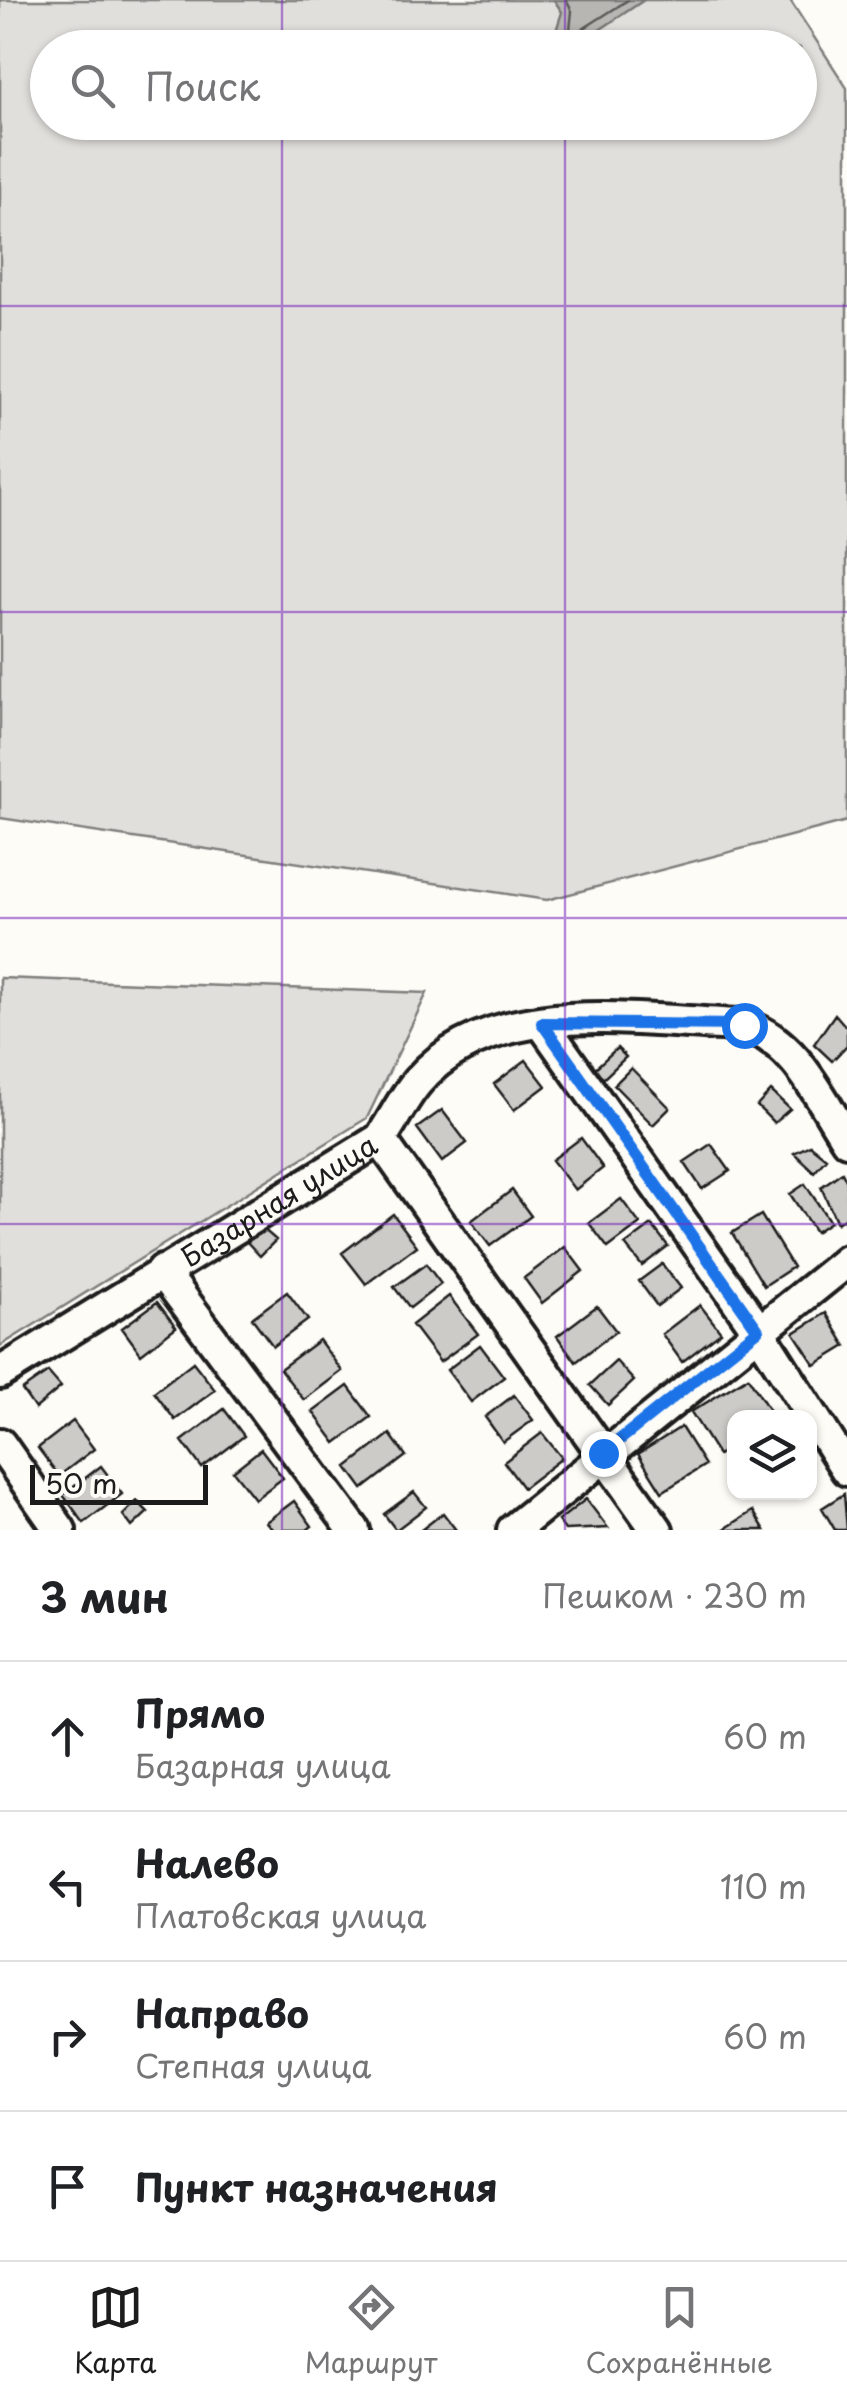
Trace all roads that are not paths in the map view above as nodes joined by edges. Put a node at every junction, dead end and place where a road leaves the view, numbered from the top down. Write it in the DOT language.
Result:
graph roads {
  1 [pos="542,1023"];
  2 [pos="380,1140"];
  3 [pos="847,1140"];
  4 [pos="847,1261"];
  5 [pos="162,1270"];
  6 [pos="758,1330"];
  7 [pos="0,1373"];
  8 [pos="0,1444"];
  9 [pos="603,1453"];
  10 [pos="847,1470"];
  11 [pos="60,1530"];
  12 [pos="354,1530"];
  13 [pos="513,1530"];
  14 [pos="657,1530"];
  1 -- 2 [label="street, Базарная улица"];
  1 -- 3 [label="street, Базарная улица"];
  1 -- 6 [label="street"];
  2 -- 5 [label="street, Базарная улица"];
  2 -- 9 [label="street"];
  4 -- 6 [label="street"];
  5 -- 7 [label="street, Базарная улица"];
  5 -- 12 [label="street"];
  6 -- 9 [label="street"];
  6 -- 10 [label="street"];
  8 -- 11 [label="street"];
  9 -- 13 [label="street"];
  9 -- 14 [label="street"];
}
